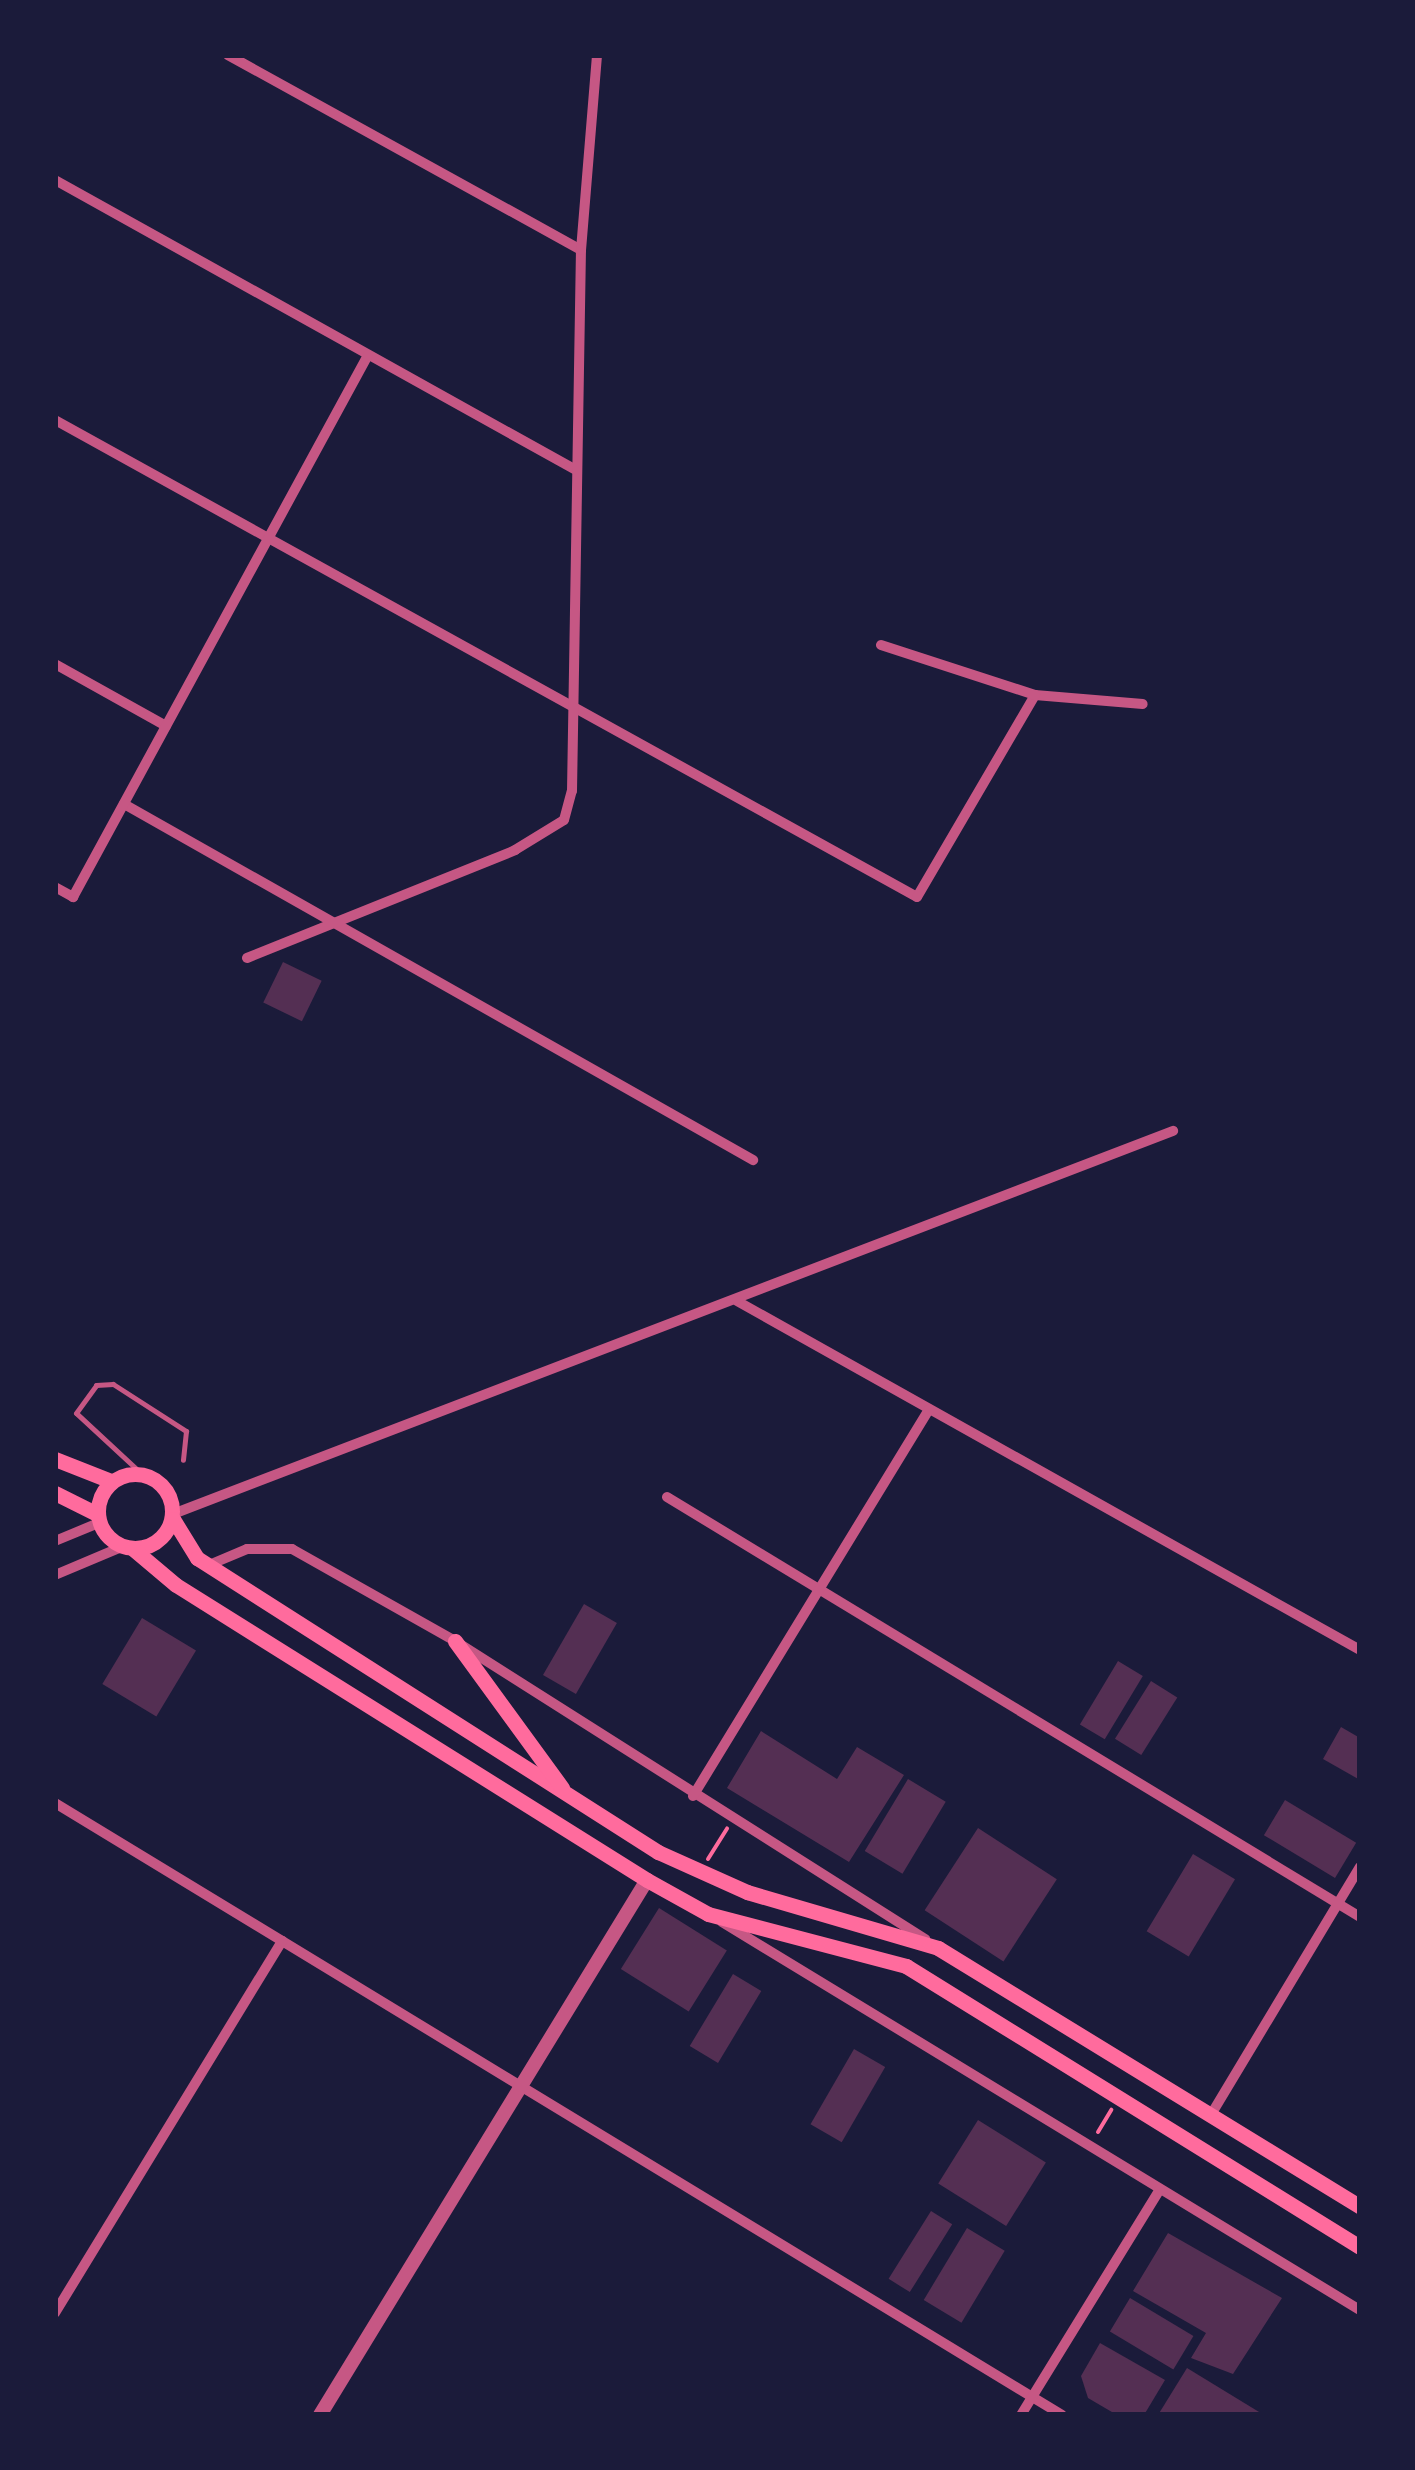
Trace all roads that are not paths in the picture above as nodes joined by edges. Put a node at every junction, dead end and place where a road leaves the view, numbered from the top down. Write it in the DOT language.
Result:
graph roads {
  1 [pos="228,55"];
  2 [pos="597,55"];
  3 [pos="55,180"];
  4 [pos="581,250"];
  5 [pos="368,355"];
  6 [pos="55,420"];
  7 [pos="574,470"];
  8 [pos="268,538"];
  9 [pos="881,644"];
  10 [pos="55,664"];
  11 [pos="1035,695"];
  12 [pos="1143,704"];
  13 [pos="572,706"];
  14 [pos="166,726"];
  15 [pos="124,804"];
  16 [pos="55,887"];
  17 [pos="333,922"];
  18 [pos="247,958"];
  19 [pos="1173,1131"];
  20 [pos="753,1160"];
  21 [pos="737,1301"];
  22 [pos="929,1409"];
  23 [pos="55,1459"];
  24 [pos="183,1460"];
  25 [pos="144,1474"];
  26 [pos="112,1481"];
  27 [pos="55,1493"];
  28 [pos="668,1497"];
  29 [pos="173,1516"];
  30 [pos="99,1518"];
  31 [pos="55,1542"];
  32 [pos="128,1547"];
  33 [pos="209,1566"];
  34 [pos="55,1575"];
  35 [pos="818,1589"];
  36 [pos="456,1640"];
  37 [pos="1360,1650"];
  38 [pos="568,1795"];
  39 [pos="693,1796"];
  40 [pos="55,1803"];
  41 [pos="1360,1867"];
  42 [pos="646,1880"];
  43 [pos="1338,1904"];
  44 [pos="708,1914"];
  45 [pos="1360,1917"];
  46 [pos="282,1941"];
  47 [pos="938,1948"];
  48 [pos="520,2087"];
  49 [pos="1212,2113"];
  50 [pos="1160,2189"];
  51 [pos="1360,2207"];
  52 [pos="1360,2246"];
  53 [pos="1360,2310"];
  54 [pos="55,2314"];
  55 [pos="1032,2397"];
  56 [pos="320,2415"];
  57 [pos="1021,2415"];
  58 [pos="1062,2415"];
  1 -- 4 [label="street"];
  2 -- 4 [label="street"];
  3 -- 5 [label="street"];
  4 -- 7 [label="street"];
  5 -- 7 [label="street"];
  5 -- 8 [label="street"];
  6 -- 8 [label="street"];
  7 -- 13 [label="street"];
  8 -- 13 [label="street"];
  8 -- 14 [label="street"];
  9 -- 11 [label="street"];
  10 -- 14 [label="street"];
  11 -- 12 [label="street"];
  11 -- 13 [label="street"];
  13 -- 17 [label="street"];
  14 -- 15 [label="street"];
  15 -- 16 [label="street"];
  15 -- 17 [label="street"];
  17 -- 18 [label="street"];
  17 -- 20 [label="street"];
  19 -- 21 [label="street"];
  21 -- 22 [label="street"];
  21 -- 29 [label="street"];
  22 -- 35 [label="street"];
  22 -- 37 [label="street"];
  23 -- 26 [label="main road"];
  24 -- 25 [label="lane"];
  25 -- 26 [label="main road"];
  25 -- 29 [label="main road"];
  26 -- 30 [label="main road"];
  27 -- 30 [label="main road"];
  28 -- 35 [label="street"];
  29 -- 32 [label="main road"];
  29 -- 33 [label="main road"];
  30 -- 31 [label="street"];
  30 -- 32 [label="main road"];
  32 -- 34 [label="street"];
  32 -- 42 [label="main road"];
  33 -- 36 [label="street"];
  33 -- 38 [label="main road"];
  35 -- 39 [label="street"];
  35 -- 43 [label="street"];
  36 -- 38 [label="main road"];
  36 -- 39 [label="street"];
  38 -- 47 [label="main road"];
  39 -- 47 [label="street"];
  40 -- 46 [label="street"];
  41 -- 43 [label="street"];
  42 -- 44 [label="main road"];
  42 -- 48 [label="street"];
  43 -- 45 [label="street"];
  43 -- 49 [label="street"];
  44 -- 50 [label="street"];
  44 -- 52 [label="main road"];
  46 -- 48 [label="street"];
  46 -- 54 [label="street"];
  47 -- 49 [label="main road"];
  48 -- 55 [label="street"];
  48 -- 56 [label="street"];
  49 -- 51 [label="main road"];
  50 -- 53 [label="street"];
  50 -- 55 [label="street"];
  55 -- 57 [label="street"];
  55 -- 58 [label="street"];
}
